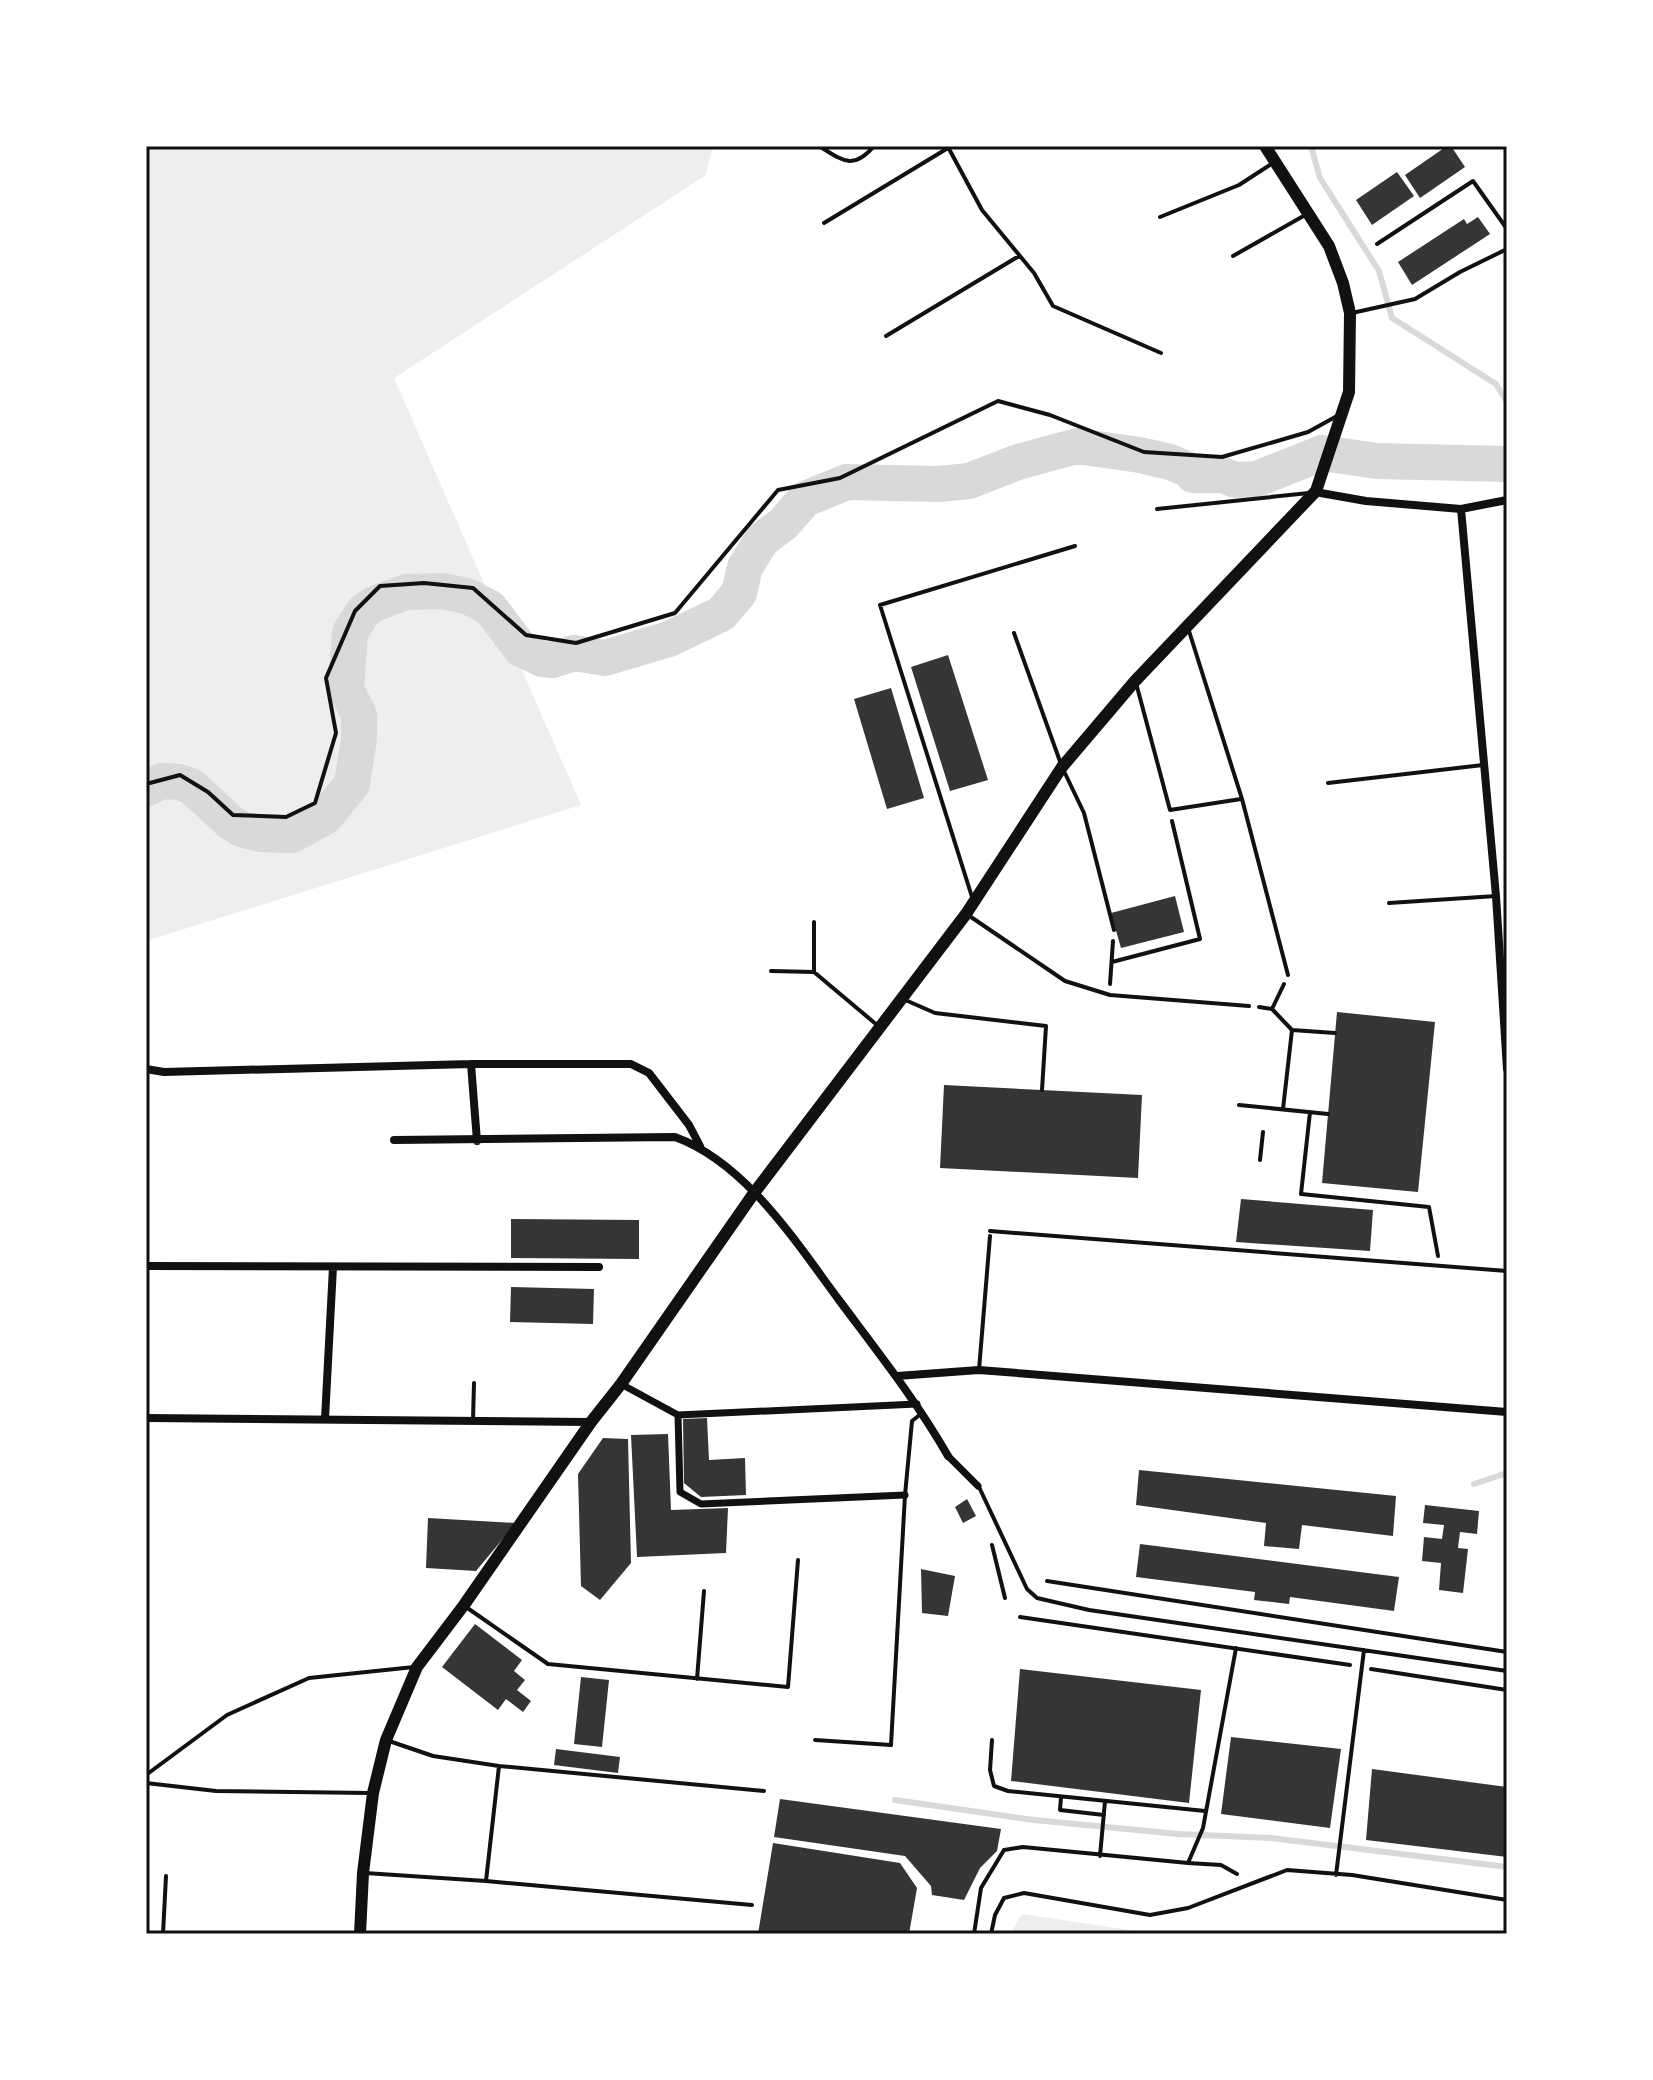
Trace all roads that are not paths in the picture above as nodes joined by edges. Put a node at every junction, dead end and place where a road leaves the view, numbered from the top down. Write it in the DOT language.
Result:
graph roads {
  1 [pos="819,146"];
  2 [pos="874,146"];
  3 [pos="1265,146"];
  4 [pos="949,147"];
  5 [pos="1276,161"];
  6 [pos="1310,212"];
  7 [pos="1160,217"];
  8 [pos="824,223"];
  9 [pos="1507,229"];
  10 [pos="1377,244"];
  11 [pos="1507,249"];
  12 [pos="1019,256"];
  13 [pos="1233,256"];
  14 [pos="1350,313"];
  15 [pos="886,336"];
  16 [pos="1161,353"];
  17 [pos="1343,412"];
  18 [pos="1316,492"];
  19 [pos="1507,500"];
  20 [pos="1157,509"];
  21 [pos="1461,509"];
  22 [pos="1075,546"];
  23 [pos="1187,625"];
  24 [pos="1014,633"];
  25 [pos="1135,681"];
  26 [pos="1483,765"];
  27 [pos="1062,767"];
  28 [pos="1328,783"];
  29 [pos="146,784"];
  30 [pos="1242,799"];
  31 [pos="1496,896"];
  32 [pos="973,901"];
  33 [pos="1389,903"];
  34 [pos="966,914"];
  35 [pos="814,922"];
  36 [pos="1114,930"];
  37 [pos="771,971"];
  38 [pos="814,972"];
  39 [pos="1288,975"];
  40 [pos="900,998"];
  41 [pos="1249,1006"];
  42 [pos="1505,1018"];
  43 [pos="879,1027"];
  44 [pos="471,1064"];
  45 [pos="146,1069"];
  46 [pos="1507,1069"];
  47 [pos="1042,1090"];
  48 [pos="394,1140"];
  49 [pos="477,1141"];
  50 [pos="700,1146"];
  51 [pos="754,1193"];
  52 [pos="146,1266"];
  53 [pos="333,1267"];
  54 [pos="599,1267"];
  55 [pos="1507,1271"];
  56 [pos="979,1370"];
  57 [pos="897,1376"];
  58 [pos="474,1383"];
  59 [pos="621,1384"];
  60 [pos="920,1408"];
  61 [pos="1507,1412"];
  62 [pos="678,1415"];
  63 [pos="146,1418"];
  64 [pos="325,1419"];
  65 [pos="473,1420"];
  66 [pos="591,1422"];
  67 [pos="948,1456"];
  68 [pos="978,1486"];
  69 [pos="905,1495"];
  70 [pos="798,1560"];
  71 [pos="704,1591"];
  72 [pos="464,1605"];
  73 [pos="1364,1650"];
  74 [pos="417,1667"];
  75 [pos="1507,1671"];
  76 [pos="697,1679"];
  77 [pos="386,1740"];
  78 [pos="815,1740"];
  79 [pos="499,1766"];
  80 [pos="146,1775"];
  81 [pos="146,1783"];
  82 [pos="764,1791"];
  83 [pos="373,1793"];
  84 [pos="363,1873"];
  85 [pos="1336,1875"];
  86 [pos="166,1876"];
  87 [pos="486,1881"];
  88 [pos="1507,1900"];
  89 [pos="752,1905"];
  90 [pos="163,1934"];
  91 [pos="360,1934"];
  92 [pos="991,1934"];
  1 -- 2 [label="lane"];
  3 -- 5 [label="main road"];
  4 -- 8 [label="lane"];
  4 -- 12 [label="lane"];
  5 -- 6 [label="main road"];
  5 -- 7 [label="lane"];
  6 -- 13 [label="lane"];
  6 -- 14 [label="main road"];
  9 -- 10 [label="lane"];
  11 -- 14 [label="lane"];
  12 -- 15 [label="lane"];
  12 -- 16 [label="lane"];
  14 -- 17 [label="main road"];
  17 -- 18 [label="main road"];
  17 -- 29 [label="lane"];
  18 -- 20 [label="lane"];
  18 -- 21 [label="street"];
  18 -- 23 [label="main road"];
  19 -- 21 [label="street"];
  21 -- 26 [label="street"];
  22 -- 32 [label="lane"];
  23 -- 25 [label="main road"];
  23 -- 30 [label="lane"];
  24 -- 27 [label="lane"];
  25 -- 27 [label="main road"];
  25 -- 30 [label="lane"];
  26 -- 28 [label="lane"];
  26 -- 31 [label="street"];
  27 -- 32 [label="main road"];
  27 -- 36 [label="lane"];
  30 -- 39 [label="lane"];
  31 -- 33 [label="lane"];
  31 -- 42 [label="street"];
  32 -- 34 [label="main road"];
  34 -- 40 [label="main road"];
  34 -- 41 [label="lane"];
  35 -- 38 [label="lane"];
  37 -- 38 [label="lane"];
  38 -- 43 [label="lane"];
  40 -- 43 [label="main road"];
  40 -- 47 [label="lane"];
  42 -- 46 [label="street"];
  43 -- 51 [label="main road"];
  44 -- 45 [label="street"];
  44 -- 49 [label="street"];
  44 -- 50 [label="street"];
  48 -- 49 [label="street"];
  49 -- 50 [label="street"];
  50 -- 51 [label="street"];
  51 -- 57 [label="street"];
  51 -- 59 [label="main road"];
  52 -- 53 [label="street"];
  53 -- 54 [label="street"];
  53 -- 64 [label="street"];
  55 -- 56 [label="lane"];
  56 -- 57 [label="street"];
  56 -- 61 [label="street"];
  57 -- 60 [label="street"];
  58 -- 65 [label="lane"];
  59 -- 62 [label="street"];
  59 -- 66 [label="main road"];
  60 -- 62 [label="street"];
  60 -- 67 [label="street"];
  60 -- 69 [label="lane"];
  62 -- 69 [label="street"];
  63 -- 64 [label="street"];
  64 -- 65 [label="street"];
  65 -- 66 [label="street"];
  66 -- 72 [label="main road"];
  67 -- 68 [label="street"];
  68 -- 73 [label="lane"];
  69 -- 78 [label="lane"];
  70 -- 76 [label="lane"];
  71 -- 76 [label="lane"];
  72 -- 74 [label="main road"];
  72 -- 76 [label="lane"];
  73 -- 75 [label="lane"];
  73 -- 85 [label="lane"];
  74 -- 77 [label="main road"];
  74 -- 80 [label="lane"];
  77 -- 79 [label="lane"];
  77 -- 83 [label="main road"];
  79 -- 82 [label="lane"];
  79 -- 87 [label="lane"];
  81 -- 83 [label="lane"];
  83 -- 84 [label="main road"];
  84 -- 87 [label="lane"];
  84 -- 91 [label="main road"];
  85 -- 88 [label="lane"];
  85 -- 92 [label="lane"];
  86 -- 90 [label="lane"];
  87 -- 89 [label="lane"];
}
